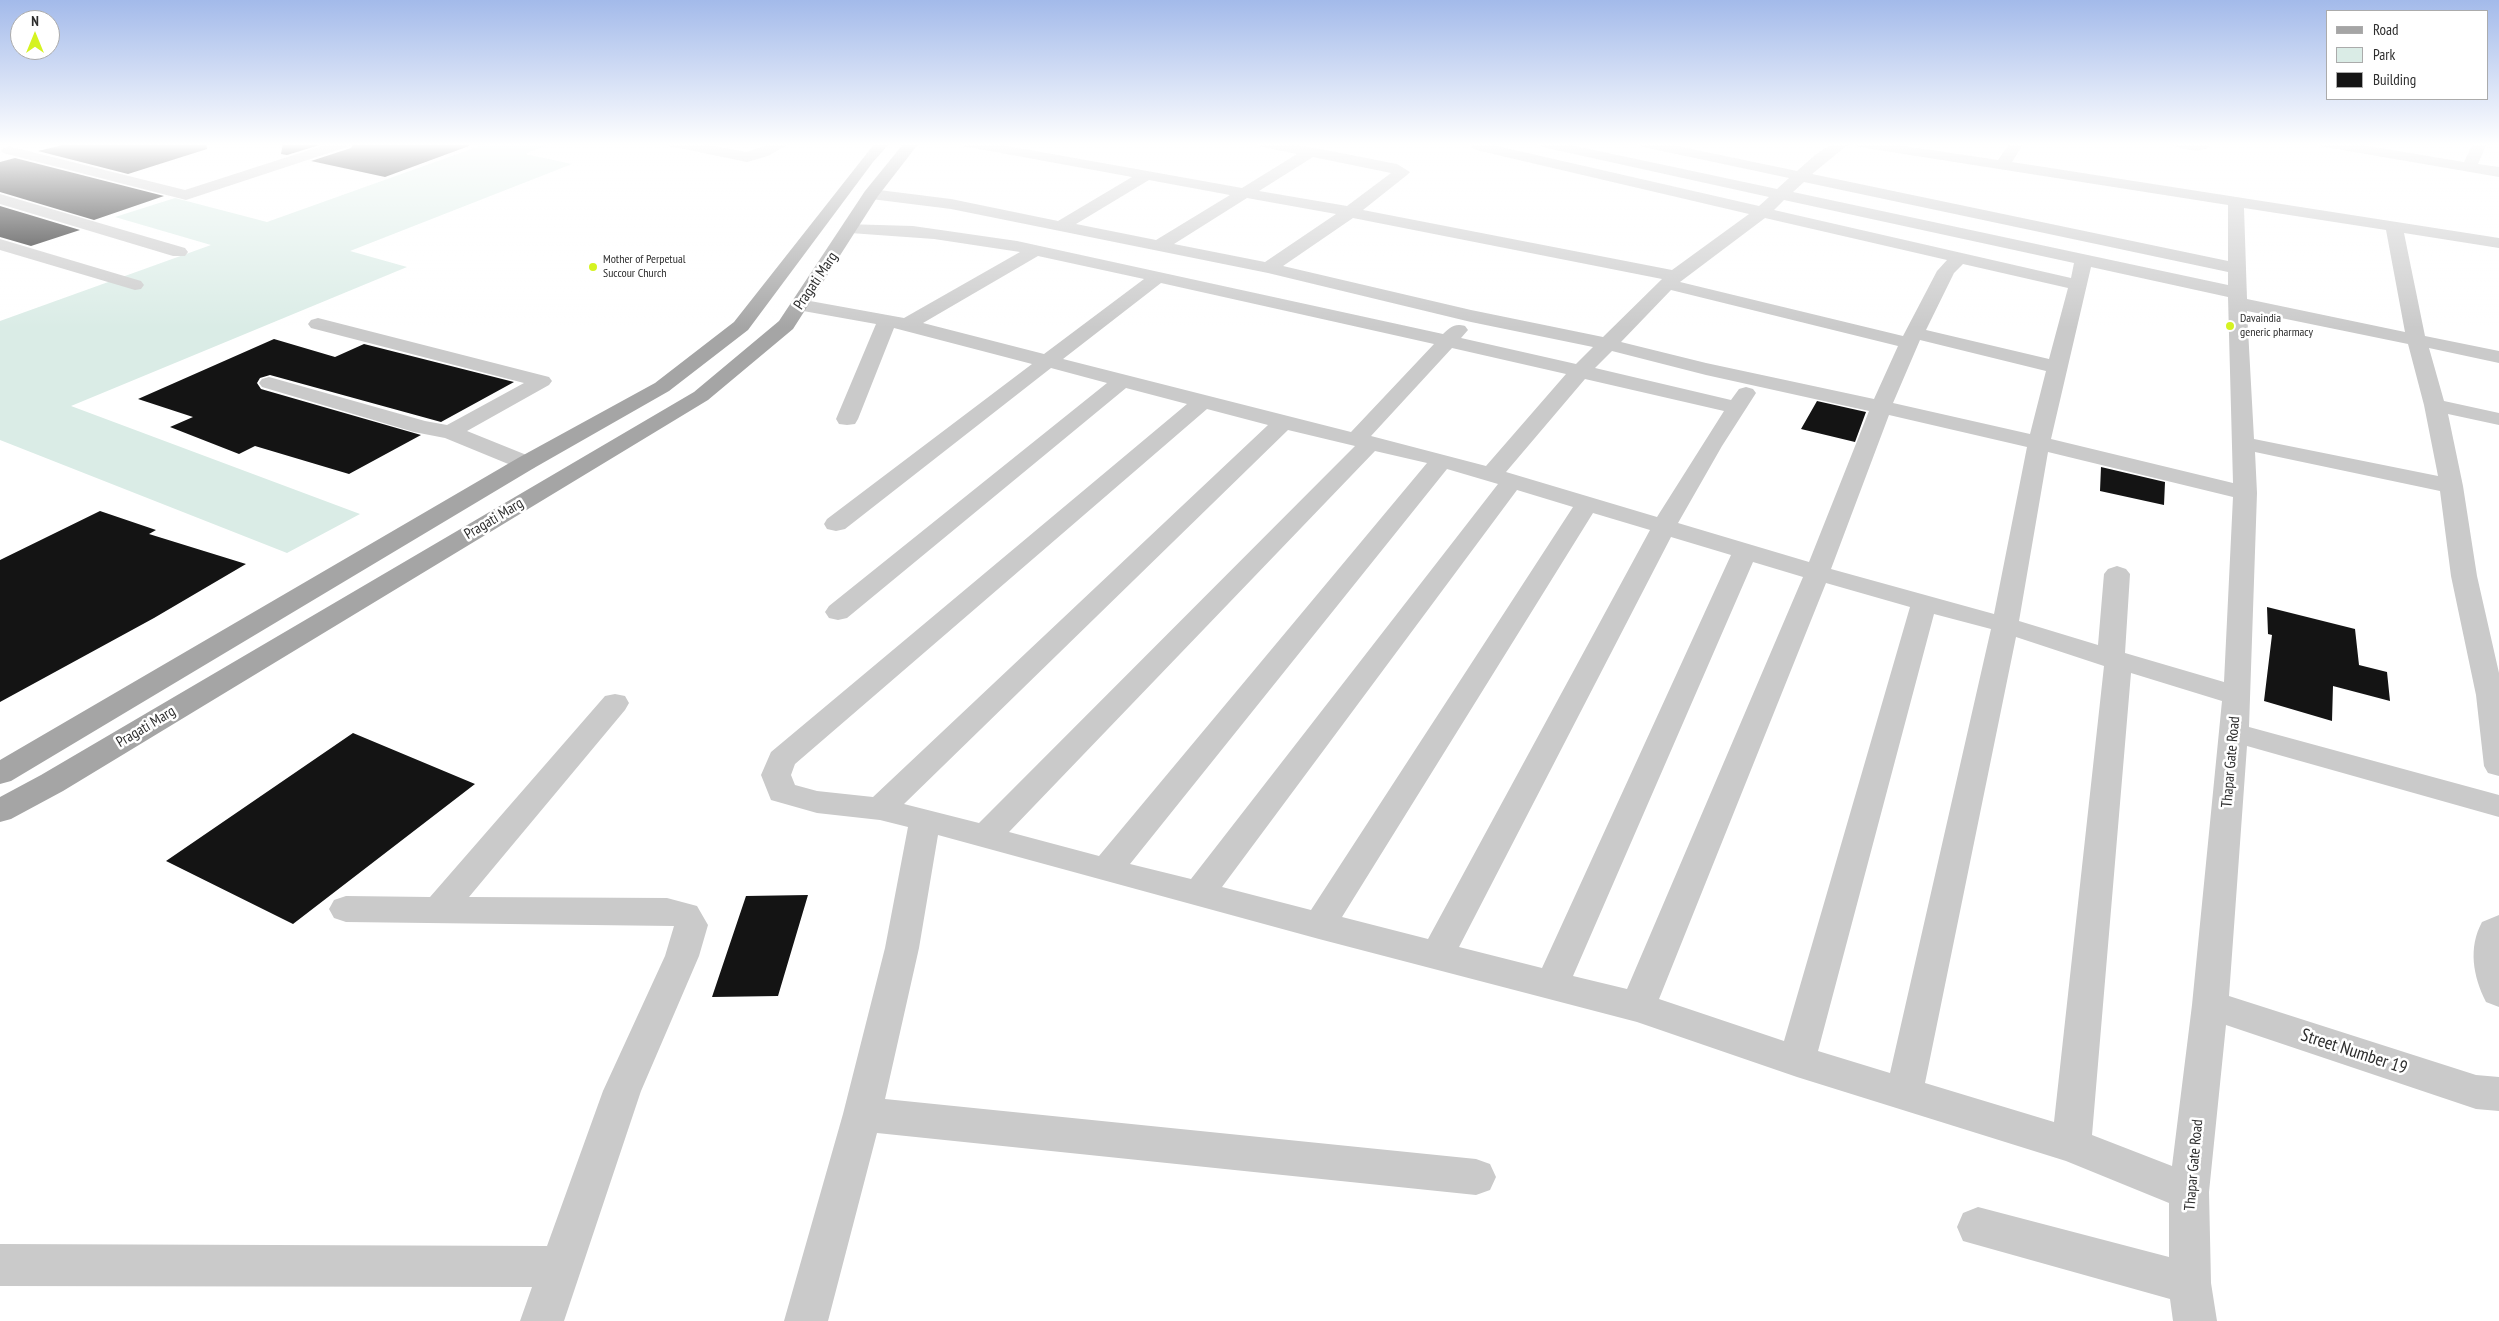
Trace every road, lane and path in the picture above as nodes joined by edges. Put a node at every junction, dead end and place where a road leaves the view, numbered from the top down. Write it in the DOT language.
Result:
graph roads {
  1 [pos="19,205"];
  2 [pos="834,205"];
  3 [pos="864,205"];
  4 [pos="954,205"];
  5 [pos="1097,205"];
  6 [pos="1225,205"];
  7 [pos="1311,205"];
  8 [pos="1360,205"];
  9 [pos="1724,205"];
  10 [pos="1770,205"];
  11 [pos="1831,205"];
  12 [pos="1915,205"];
  13 [pos="2236,205"];
  14 [pos="2259,205"];
  15 [pos="1350,212"];
  16 [pos="1761,213"];
  17 [pos="1060,226"];
  18 [pos="2394,226"];
  19 [pos="850,228"];
  20 [pos="2499,243"];
  21 [pos="2,246"];
  22 [pos="1158,246"];
  23 [pos="1036,250"];
  24 [pos="179,252"];
  25 [pos="1959,257"];
  26 [pos="2084,260"];
  27 [pos="1268,268"];
  28 [pos="1158,277"];
  29 [pos="1671,280"];
  30 [pos="135,285"];
  31 [pos="2078,285"];
  32 [pos="2237,288"];
  33 [pos="799,305"];
  34 [pos="1471,316"];
  35 [pos="897,323"];
  36 [pos="318,324"];
  37 [pos="1912,338"];
  38 [pos="2416,339"];
  39 [pos="1448,341"];
  40 [pos="1607,344"];
  41 [pos="2499,357"];
  42 [pos="1047,362"];
  43 [pos="2058,367"];
  44 [pos="1581,371"];
  45 [pos="1123,380"];
  46 [pos="1755,380"];
  47 [pos="269,383"];
  48 [pos="1203,401"];
  49 [pos="2434,405"];
  50 [pos="1881,406"];
  51 [pos="1736,407"];
  52 [pos="847,419"];
  53 [pos="2499,419"];
  54 [pos="1283,422"];
  55 [pos="450,432"];
  56 [pos="1363,441"];
  57 [pos="2039,442"];
  58 [pos="2243,443"];
  59 [pos="1442,460"];
  60 [pos="526,463"];
  61 [pos="1502,478"];
  62 [pos="2451,486"];
  63 [pos="2244,492"];
  64 [pos="1588,503"];
  65 [pos="836,524"];
  66 [pos="1664,526"];
  67 [pos="1746,550"];
  68 [pos="1817,573"];
  69 [pos="2117,574"];
  70 [pos="1924,603"];
  71 [pos="838,612"];
  72 [pos="2005,625"];
  73 [pos="2115,660"];
  74 [pos="2237,696"];
  75 [pos="616,703"];
  76 [pos="2496,726"];
  77 [pos="2233,732"];
  78 [pos="2499,766"];
  79 [pos="0,774"];
  80 [pos="2499,806"];
  81 [pos="880,809"];
  82 [pos="0,810"];
  83 [pos="925,820"];
  84 [pos="986,836"];
  85 [pos="1106,870"];
  86 [pos="1198,893"];
  87 [pos="346,908"];
  88 [pos="439,909"];
  89 [pos="1319,926"];
  90 [pos="2499,928"];
  91 [pos="1437,956"];
  92 [pos="1551,986"];
  93 [pos="2499,992"];
  94 [pos="2210,1005"];
  95 [pos="1638,1007"];
  96 [pos="1797,1061"];
  97 [pos="1904,1093"];
  98 [pos="2499,1096"];
  99 [pos="862,1114"];
  100 [pos="2071,1145"];
  101 [pos="1476,1177"];
  102 [pos="2189,1192"];
  103 [pos="1978,1227"];
  104 [pos="0,1265"];
  105 [pos="561,1267"];
  106 [pos="2193,1302"];
  107 [pos="542,1321"];
  108 [pos="806,1321"];
  1 -- 24 [label="street"];
  2 -- 60 [label="main road, Pragati Marg"];
  3 -- 19 [label="main road, Pragati Marg"];
  4 -- 17 [label="street"];
  5 -- 17 [label="street"];
  6 -- 22 [label="street"];
  7 -- 15 [label="street"];
  8 -- 15 [label="street"];
  9 -- 16 [label="street"];
  10 -- 16 [label="street"];
  11 -- 26 [label="street"];
  12 -- 32 [label="street"];
  13 -- 32 [label="street, Thapar Gate Road"];
  14 -- 18 [label="street"];
  15 -- 27 [label="street"];
  15 -- 29 [label="street"];
  16 -- 25 [label="street"];
  16 -- 29 [label="street"];
  17 -- 22 [label="street"];
  18 -- 20 [label="street"];
  18 -- 38 [label="street"];
  19 -- 23 [label="street"];
  19 -- 33 [label="main road, Pragati Marg"];
  21 -- 30 [label="street"];
  22 -- 27 [label="street"];
  23 -- 28 [label="street"];
  23 -- 35 [label="street"];
  25 -- 31 [label="street"];
  25 -- 37 [label="street"];
  26 -- 31 [label="street"];
  26 -- 32 [label="street"];
  27 -- 34 [label="street"];
  28 -- 39 [label="street"];
  28 -- 42 [label="street"];
  29 -- 37 [label="street"];
  29 -- 40 [label="street"];
  31 -- 43 [label="street"];
  32 -- 38 [label="street"];
  32 -- 58 [label="street, Thapar Gate Road"];
  33 -- 35 [label="street"];
  33 -- 82 [label="main road, Pragati Marg"];
  34 -- 39 [label="street"];
  34 -- 40 [label="street"];
  35 -- 42 [label="street"];
  35 -- 52 [label="street"];
  36 -- 55 [label="street"];
  37 -- 43 [label="street"];
  37 -- 50 [label="street"];
  38 -- 41 [label="street"];
  38 -- 49 [label="street"];
  39 -- 44 [label="street"];
  39 -- 56 [label="street"];
  40 -- 44 [label="street"];
  40 -- 46 [label="street"];
  42 -- 45 [label="street"];
  42 -- 65 [label="street"];
  43 -- 57 [label="street"];
  44 -- 51 [label="street"];
  44 -- 61 [label="street"];
  45 -- 48 [label="street"];
  45 -- 71 [label="street"];
  46 -- 50 [label="street"];
  46 -- 51 [label="street"];
  47 -- 55 [label="street"];
  48 -- 54 [label="street"];
  48 -- 81 [label="street"];
  49 -- 53 [label="street"];
  49 -- 62 [label="street"];
  50 -- 57 [label="street"];
  50 -- 68 [label="street"];
  51 -- 66 [label="street"];
  54 -- 56 [label="street"];
  54 -- 81 [label="street"];
  55 -- 60 [label="street"];
  56 -- 59 [label="street"];
  56 -- 84 [label="street"];
  57 -- 63 [label="street"];
  57 -- 72 [label="street"];
  58 -- 62 [label="street"];
  58 -- 63 [label="street, Thapar Gate Road"];
  59 -- 61 [label="street"];
  59 -- 85 [label="street"];
  60 -- 79 [label="main road, Pragati Marg"];
  61 -- 64 [label="street"];
  61 -- 86 [label="street"];
  62 -- 76 [label="street"];
  63 -- 74 [label="street, Thapar Gate Road"];
  64 -- 66 [label="street"];
  64 -- 89 [label="street"];
  66 -- 67 [label="street"];
  66 -- 91 [label="street"];
  67 -- 68 [label="street"];
  67 -- 92 [label="street"];
  68 -- 70 [label="street"];
  68 -- 95 [label="street"];
  69 -- 73 [label="street"];
  70 -- 72 [label="street"];
  70 -- 96 [label="street"];
  72 -- 73 [label="street"];
  72 -- 97 [label="street"];
  73 -- 74 [label="street"];
  73 -- 100 [label="street"];
  74 -- 77 [label="street, Thapar Gate Road"];
  75 -- 88 [label="street"];
  76 -- 78 [label="street"];
  77 -- 80 [label="street"];
  77 -- 94 [label="street, Thapar Gate Road"];
  81 -- 83 [label="street"];
  83 -- 84 [label="street"];
  83 -- 99 [label="street"];
  84 -- 85 [label="street"];
  85 -- 86 [label="street"];
  86 -- 89 [label="street"];
  87 -- 88 [label="street"];
  88 -- 105 [label="street"];
  89 -- 91 [label="street"];
  90 -- 93 [label="street"];
  91 -- 92 [label="street"];
  92 -- 95 [label="street"];
  94 -- 98 [label="street, Street Number 19"];
  94 -- 102 [label="street, Thapar Gate Road"];
  95 -- 96 [label="street"];
  96 -- 97 [label="street"];
  97 -- 100 [label="street"];
  99 -- 101 [label="street"];
  99 -- 108 [label="street"];
  100 -- 102 [label="street"];
  102 -- 106 [label="street, Thapar Gate Road"];
  103 -- 106 [label="street"];
  104 -- 105 [label="street"];
  105 -- 107 [label="street"];
}
